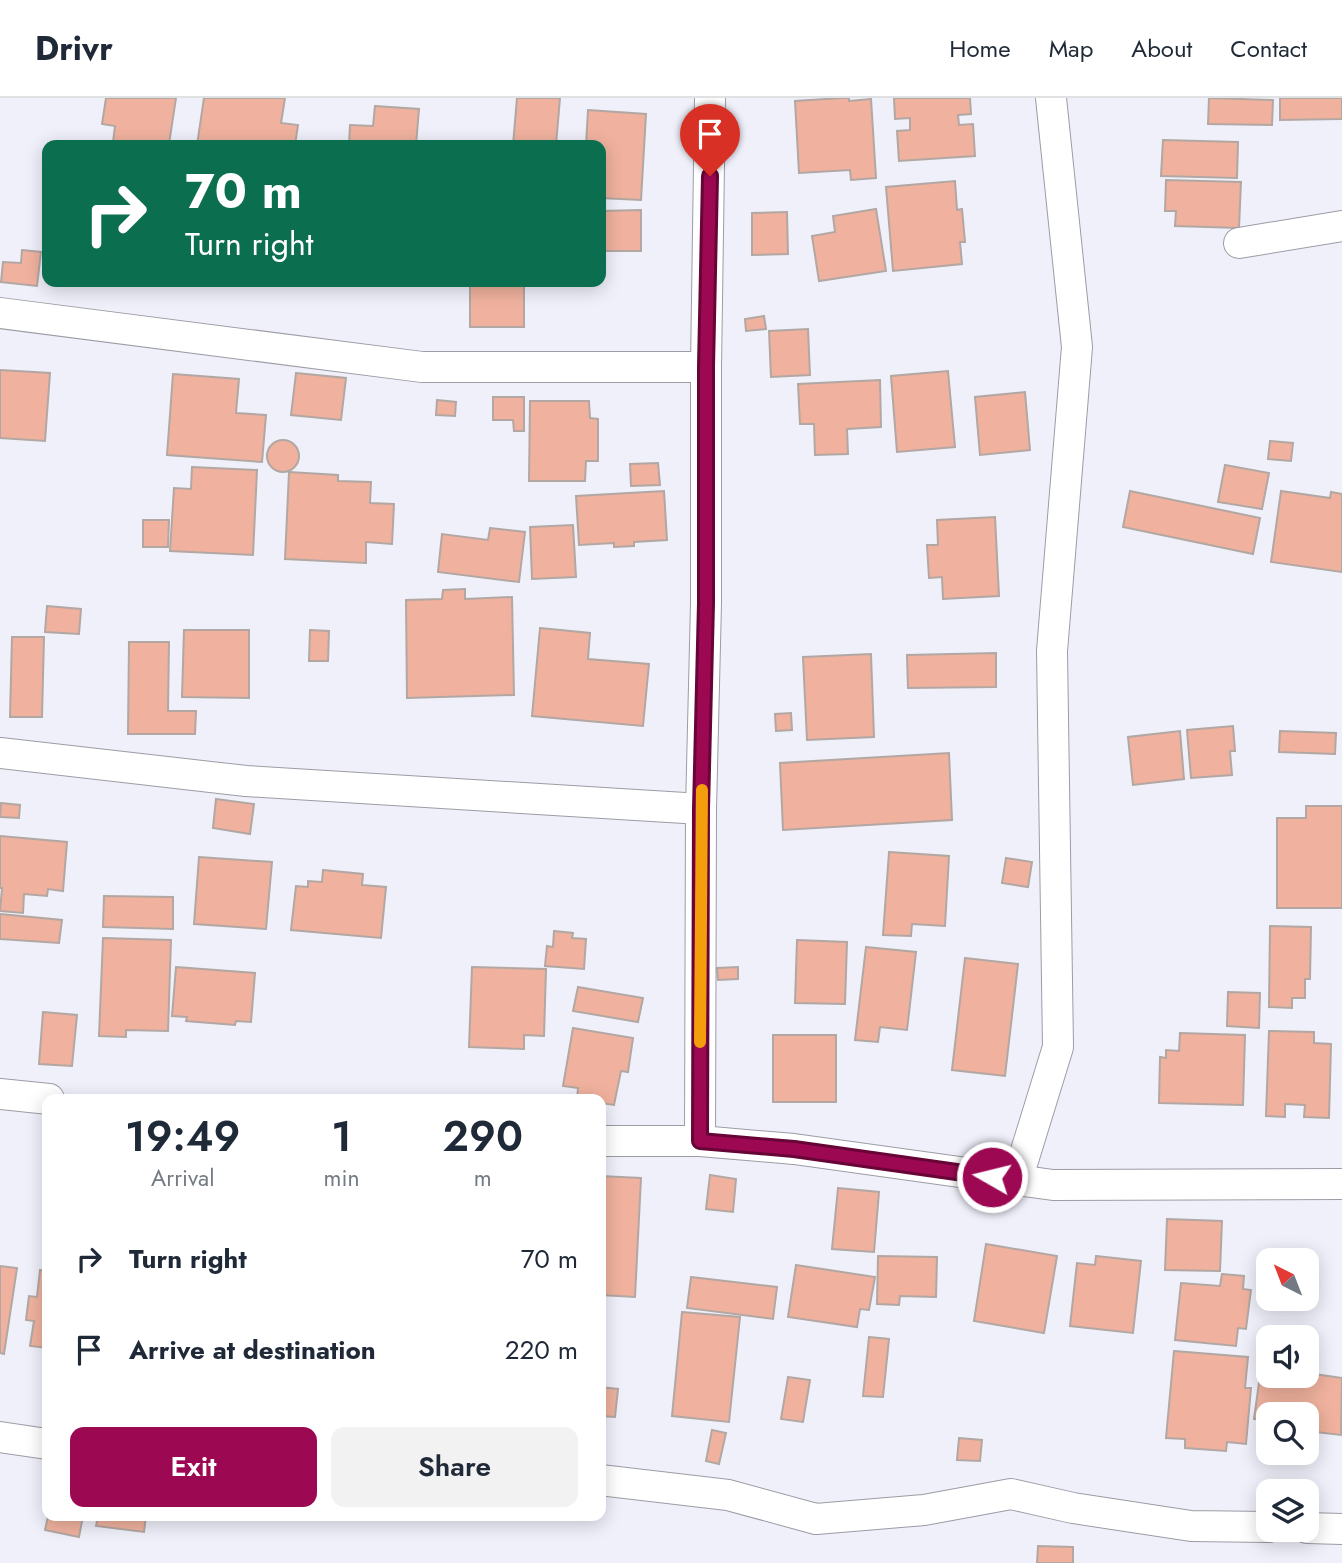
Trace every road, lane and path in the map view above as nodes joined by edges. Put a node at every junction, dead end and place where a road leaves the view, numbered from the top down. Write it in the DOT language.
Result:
graph roads {
  1 [pos="710,98"];
  2 [pos="1051,98"];
  3 [pos="1342,226"];
  4 [pos="1239,243"];
  5 [pos="0,313"];
  6 [pos="706,367"];
  7 [pos="0,753"];
  8 [pos="701,809"];
  9 [pos="0,1094"];
  10 [pos="42,1098"];
  11 [pos="606,1141"];
  12 [pos="700,1141"];
  13 [pos="1017,1180"];
  14 [pos="1342,1184"];
  15 [pos="0,1437"];
  16 [pos="42,1443"];
  17 [pos="606,1481"];
  18 [pos="1256,1527"];
  19 [pos="1319,1528"];
  20 [pos="1342,1529"];
  1 -- 6 [label="street"];
  2 -- 13 [label="street"];
  3 -- 4 [label="street"];
  5 -- 6 [label="street"];
  6 -- 8 [label="street"];
  7 -- 8 [label="street"];
  8 -- 12 [label="street"];
  9 -- 10 [label="street"];
  11 -- 12 [label="street"];
  12 -- 13 [label="street"];
  13 -- 14 [label="street"];
  15 -- 16 [label="street"];
  17 -- 18 [label="street"];
  19 -- 20 [label="street"];
}
